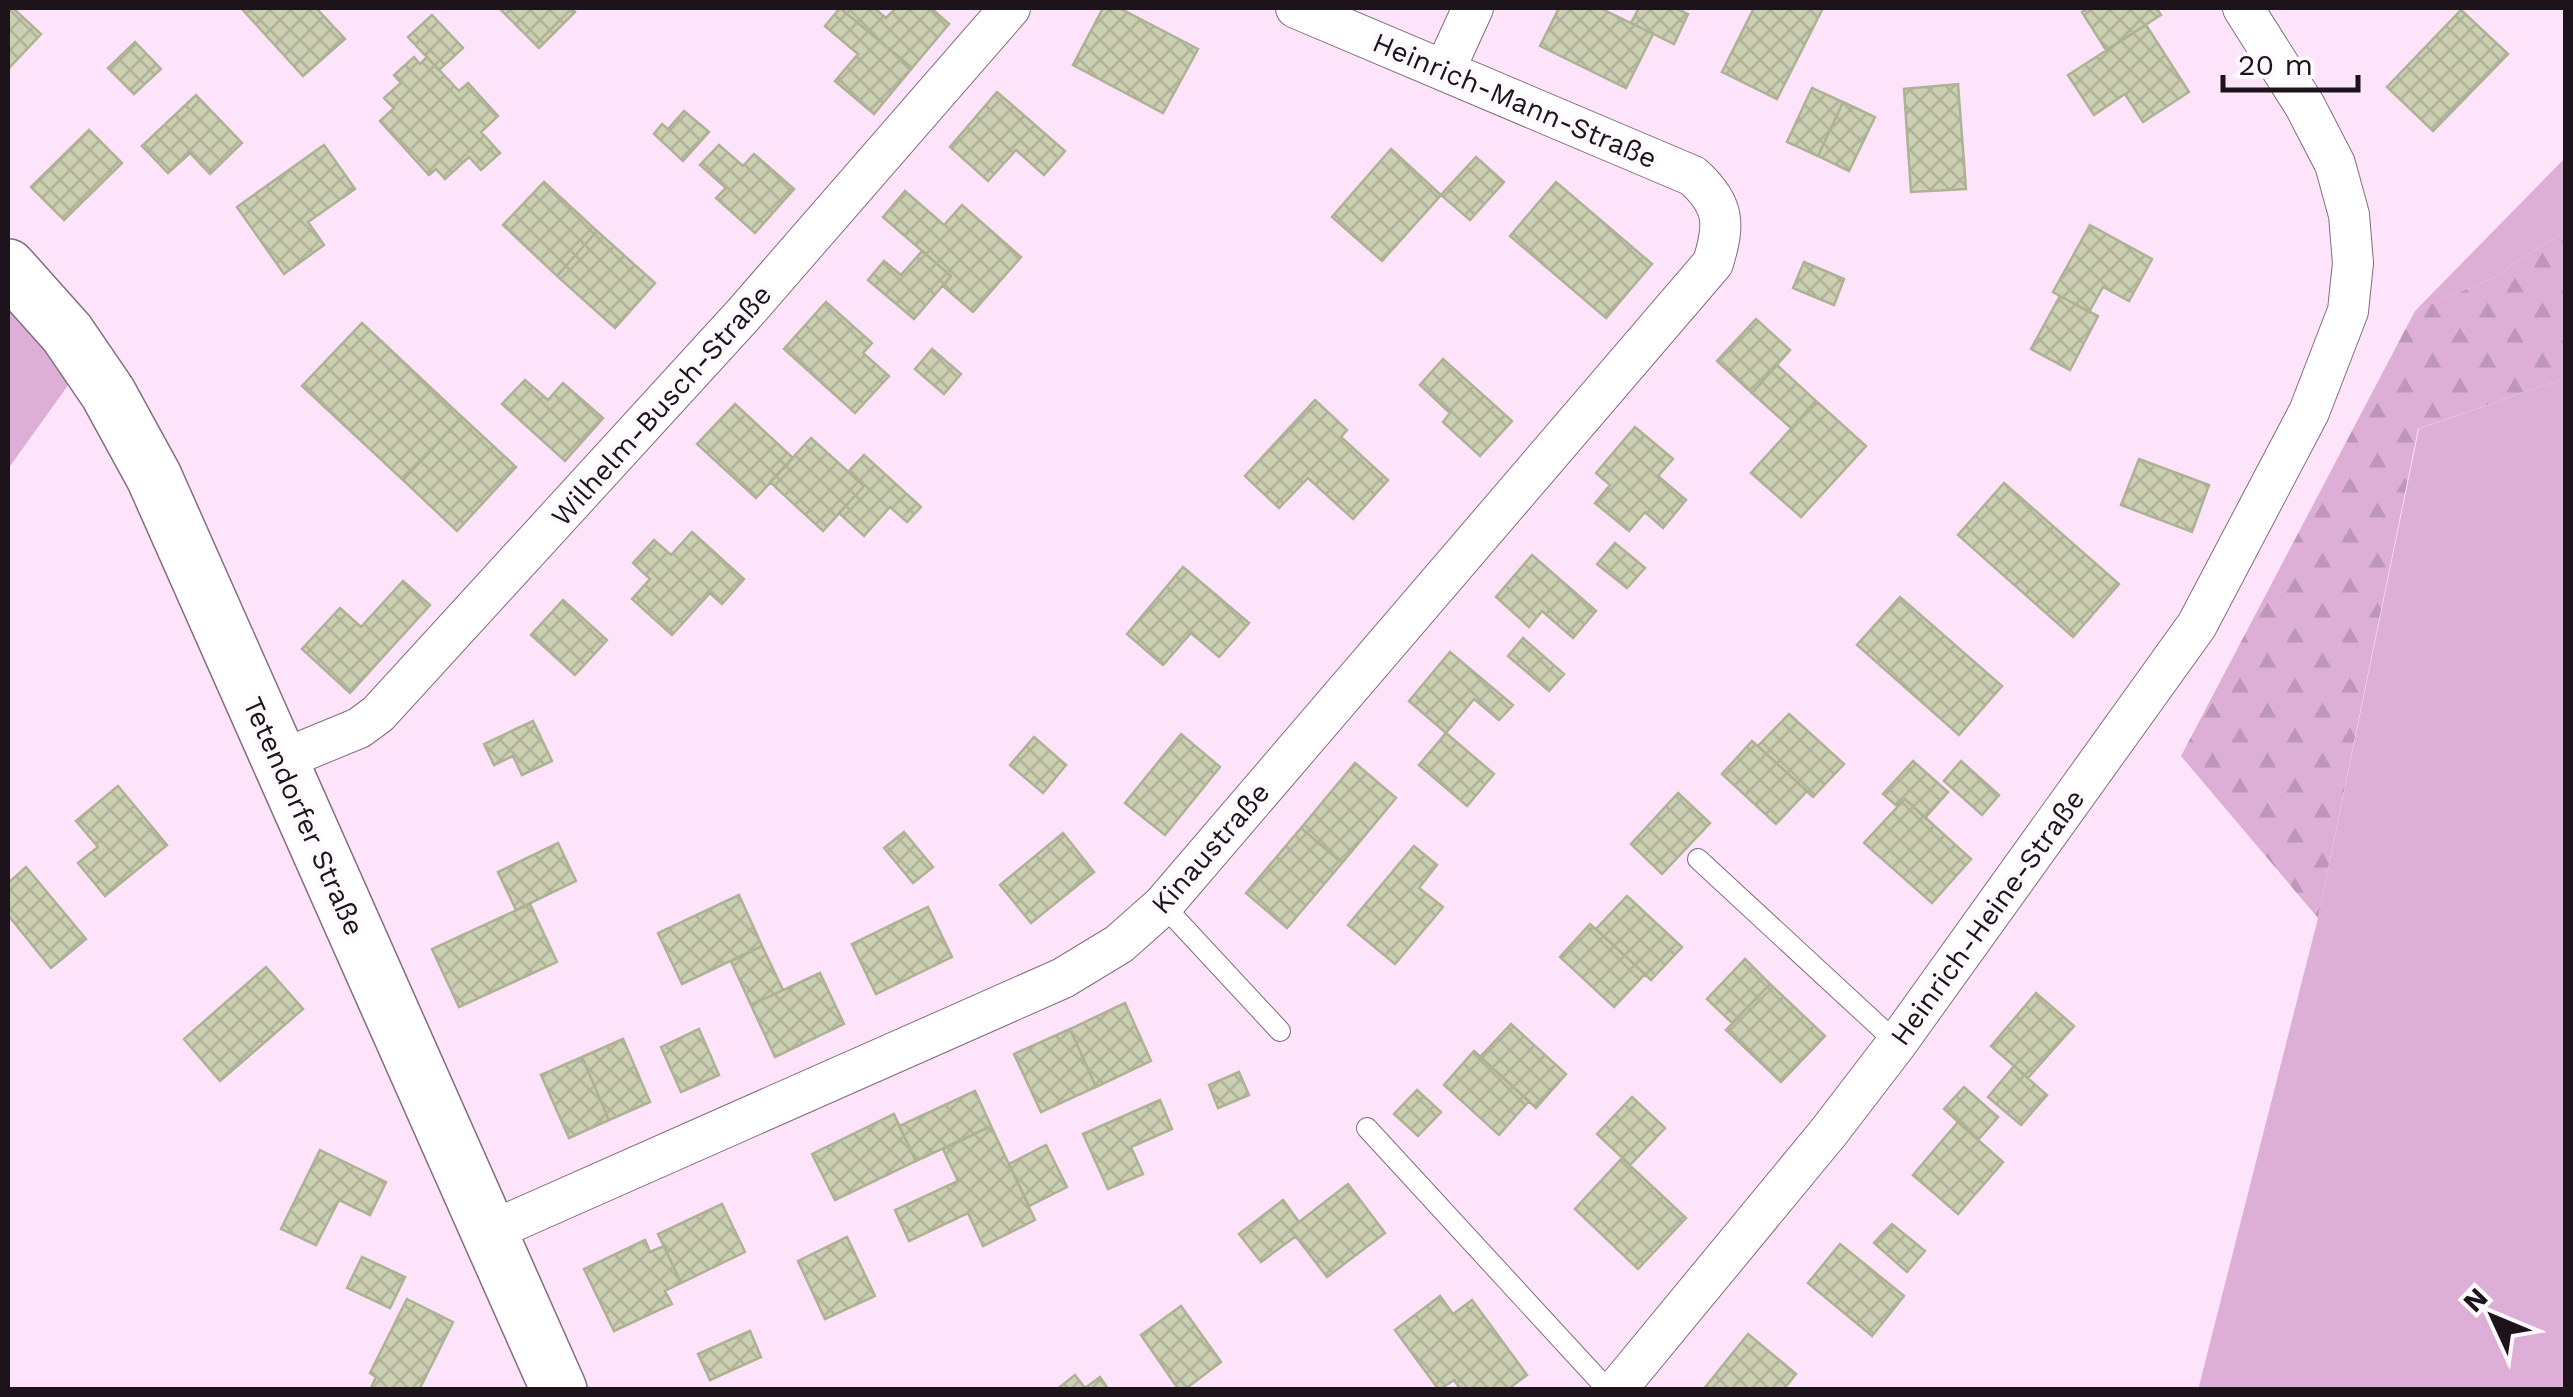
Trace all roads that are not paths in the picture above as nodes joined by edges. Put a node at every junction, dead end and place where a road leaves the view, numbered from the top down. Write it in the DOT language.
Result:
graph roads {
  1 [pos="1010,8"];
  2 [pos="1296,8"];
  3 [pos="1473,8"];
  4 [pos="2243,8"];
  5 [pos="1445,69"];
  6 [pos="1720,210"];
  7 [pos="8,267"];
  8 [pos="279,760"];
  9 [pos="1698,858"];
  10 [pos="1163,905"];
  11 [pos="1280,1031"];
  12 [pos="1897,1043"];
  13 [pos="1368,1128"];
  14 [pos="489,1232"];
  15 [pos="559,1390"];
  16 [pos="1612,1390"];
  1 -- 8 [label="street, Wilhelm-Busch-Straße"];
  2 -- 5 [label="street, Heinrich-Mann-Straße"];
  3 -- 5 [label="street"];
  4 -- 12 [label="street, Heinrich-Heine-Straße"];
  5 -- 6 [label="street, Heinrich-Mann-Straße"];
  6 -- 10 [label="street, Kinaustraße"];
  7 -- 8 [label="street, Tetendorfer Straße"];
  8 -- 14 [label="street, Tetendorfer Straße"];
  9 -- 12 [label="lane"];
  10 -- 11 [label="lane"];
  10 -- 14 [label="street, Kinaustraße"];
  12 -- 16 [label="street, Heinrich-Heine-Straße"];
  13 -- 16 [label="lane"];
  14 -- 15 [label="street, Tetendorfer Straße"];
}
